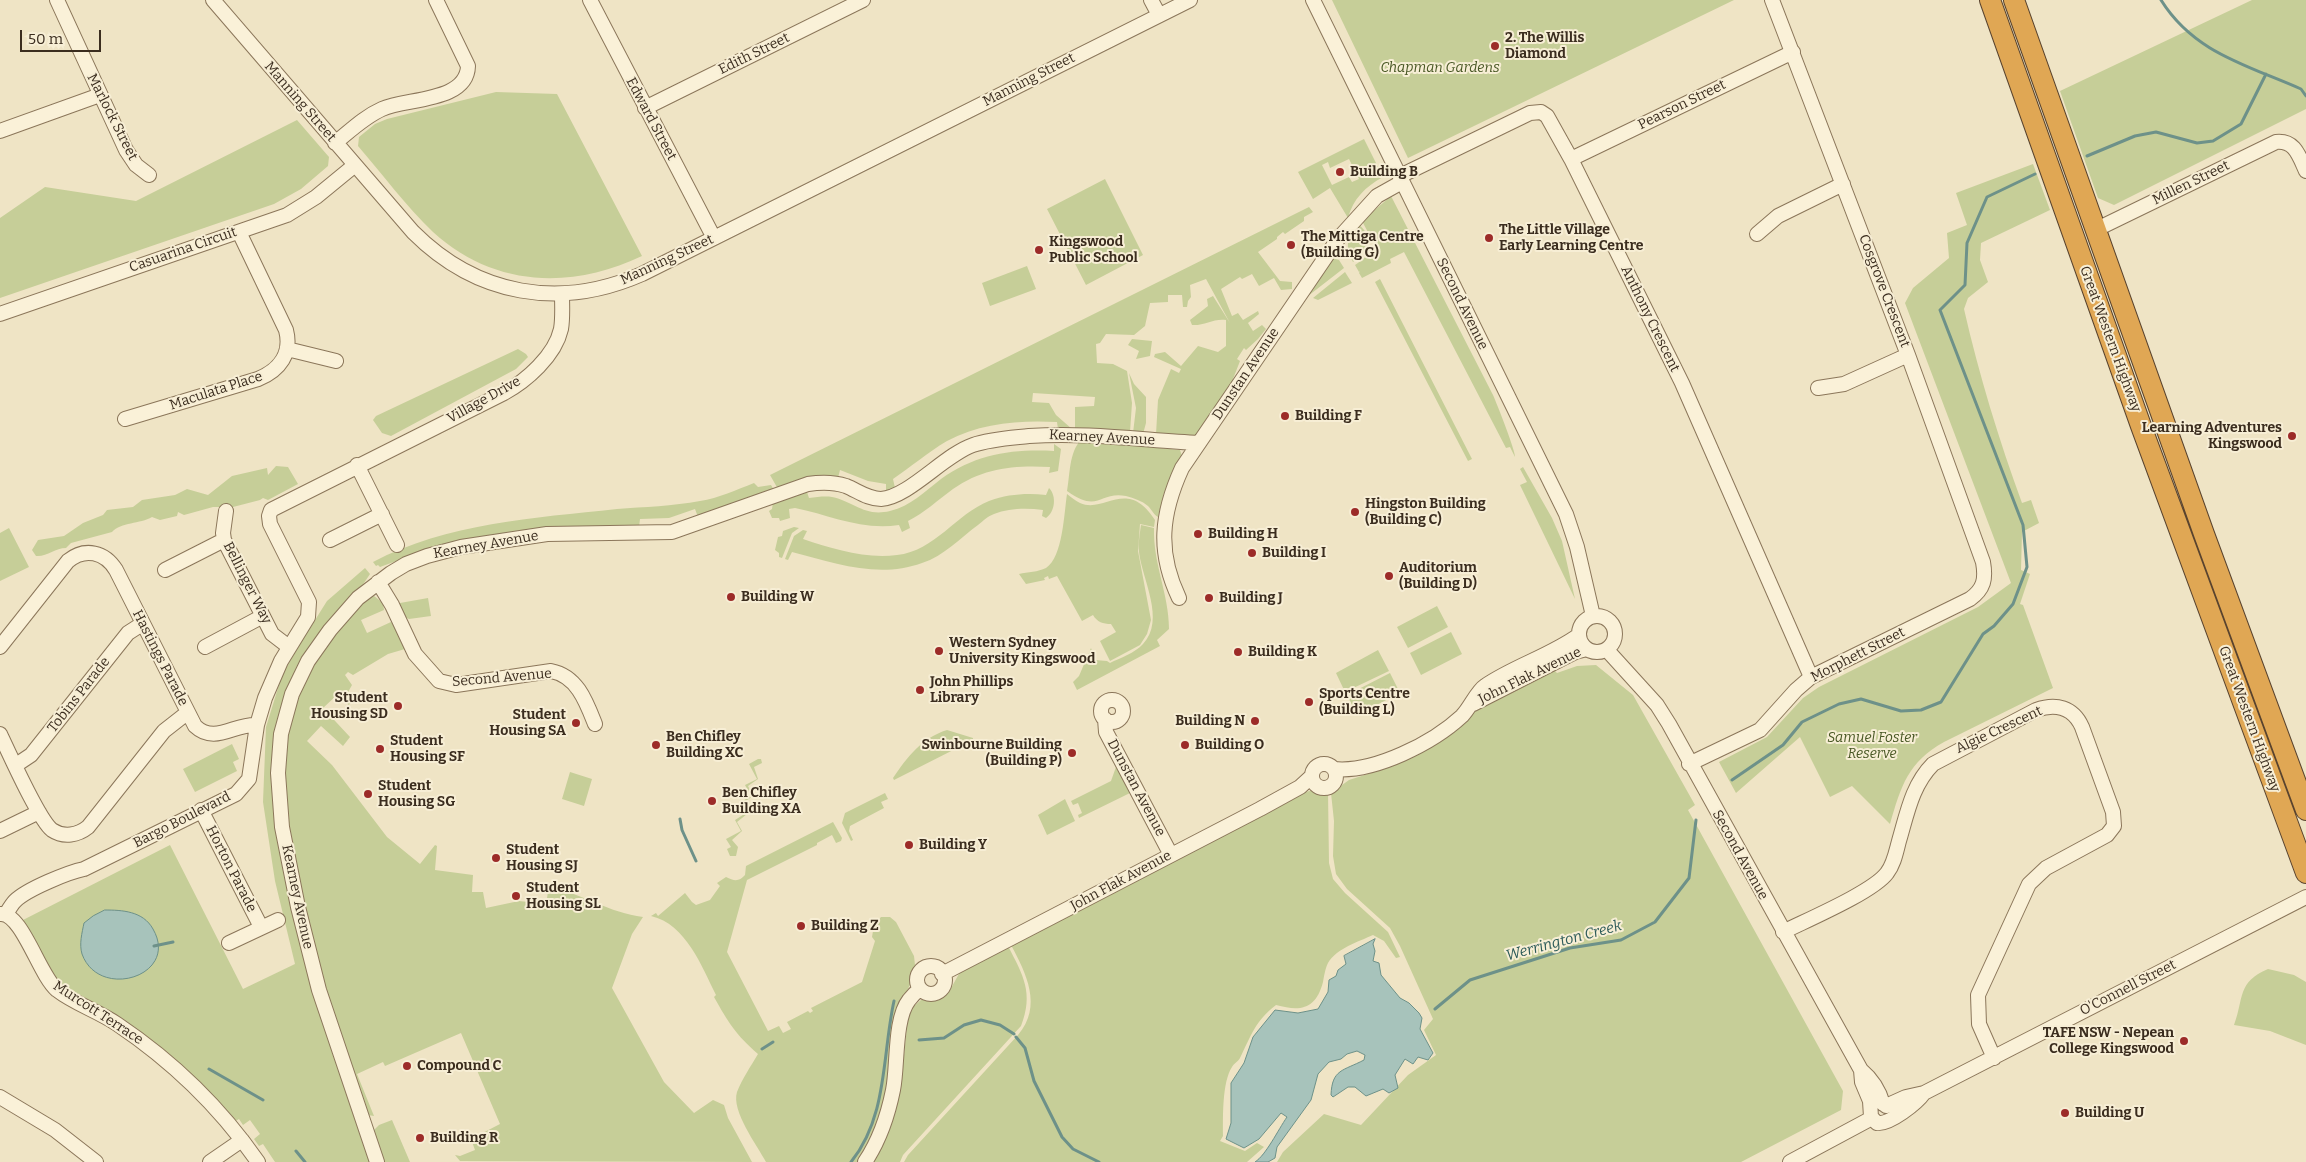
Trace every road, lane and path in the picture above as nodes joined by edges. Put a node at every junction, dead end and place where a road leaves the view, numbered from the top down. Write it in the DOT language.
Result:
graph roads {
  1 [pos="57,0"];
  2 [pos="213,0"];
  3 [pos="436,0"];
  4 [pos="590,0"];
  5 [pos="863,0"];
  6 [pos="1152,0"];
  7 [pos="1190,0"];
  8 [pos="1313,0"];
  9 [pos="1772,0"];
  10 [pos="1990,0"];
  11 [pos="2014,0"];
  12 [pos="1158,15"];
  13 [pos="1792,52"];
  14 [pos="100,95"];
  15 [pos="645,108"];
  16 [pos="0,131"];
  17 [pos="335,143"];
  18 [pos="1571,159"];
  19 [pos="355,165"];
  20 [pos="2306,171"];
  21 [pos="149,175"];
  22 [pos="1401,179"];
  23 [pos="1843,184"];
  24 [pos="2096,230"];
  25 [pos="238,232"];
  26 [pos="1757,234"];
  27 [pos="714,238"];
  28 [pos="562,294"];
  29 [pos="0,314"];
  30 [pos="288,349"];
  31 [pos="1908,355"];
  32 [pos="336,361"];
  33 [pos="1818,388"];
  34 [pos="125,419"];
  35 [pos="1200,443"];
  36 [pos="357,465"];
  37 [pos="226,511"];
  38 [pos="382,514"];
  39 [pos="224,540"];
  40 [pos="330,540"];
  41 [pos="397,545"];
  42 [pos="165,570"];
  43 [pos="378,582"];
  44 [pos="1983,585"];
  45 [pos="1178,598"];
  46 [pos="263,616"];
  47 [pos="1593,616"];
  48 [pos="142,624"];
  49 [pos="1579,635"];
  50 [pos="0,647"];
  51 [pos="205,647"];
  52 [pos="289,647"];
  53 [pos="1587,649"];
  54 [pos="1607,650"];
  55 [pos="1811,676"];
  56 [pos="1473,704"];
  57 [pos="188,713"];
  58 [pos="1104,719"];
  59 [pos="595,724"];
  60 [pos="257,725"];
  61 [pos="0,734"];
  62 [pos="1690,764"];
  63 [pos="16,765"];
  64 [pos="1335,775"];
  65 [pos="1315,781"];
  66 [pos="201,810"];
  67 [pos="2306,810"];
  68 [pos="39,812"];
  69 [pos="0,831"];
  70 [pos="1171,855"];
  71 [pos="2306,873"];
  72 [pos="2306,896"];
  73 [pos="6,915"];
  74 [pos="278,920"];
  75 [pos="261,927"];
  76 [pos="1783,932"];
  77 [pos="229,943"];
  78 [pos="942,974"];
  79 [pos="920,989"];
  80 [pos="1994,1058"];
  81 [pos="1924,1094"];
  82 [pos="0,1098"];
  83 [pos="1878,1110"];
  84 [pos="1888,1120"];
  85 [pos="242,1140"];
  86 [pos="96,1162"];
  87 [pos="210,1162"];
  88 [pos="258,1162"];
  89 [pos="377,1162"];
  90 [pos="865,1162"];
  91 [pos="1790,1162"];
  1 -- 14 [label="street, Marlock Street"];
  2 -- 17 [label="street, Manning Street"];
  3 -- 17 [label="street"];
  4 -- 15 [label="street, Edward Street"];
  5 -- 15 [label="street, Edith Street"];
  6 -- 12 [label="street"];
  7 -- 12 [label="street, Manning Street"];
  8 -- 22 [label="street, Second Avenue"];
  9 -- 13 [label="street, Cosgrove Crescent"];
  10 -- 71 [label="highway, Great Western Highway"];
  11 -- 24 [label="highway, Great Western Highway"];
  12 -- 27 [label="street, Manning Street"];
  13 -- 18 [label="street, Pearson Street"];
  13 -- 23 [label="street, Cosgrove Crescent"];
  14 -- 16 [label="street"];
  14 -- 21 [label="street, Marlock Street"];
  15 -- 27 [label="street, Edward Street"];
  17 -- 19 [label="street, Manning Street"];
  18 -- 22 [label="street, Anthony Crescent"];
  18 -- 55 [label="street, Anthony Crescent"];
  19 -- 25 [label="street, Casuarina Circuit"];
  19 -- 28 [label="street, Manning Street"];
  20 -- 24 [label="street, Millen Street"];
  22 -- 35 [label="street, Dunstan Avenue"];
  22 -- 47 [label="street, Second Avenue"];
  23 -- 26 [label="street"];
  23 -- 31 [label="street, Cosgrove Crescent"];
  24 -- 67 [label="highway, Great Western Highway"];
  25 -- 29 [label="street, Casuarina Circuit"];
  25 -- 30 [label="street"];
  27 -- 28 [label="street, Manning Street"];
  28 -- 36 [label="street, Village Drive"];
  30 -- 32 [label="street"];
  30 -- 34 [label="street, Maculata Place"];
  31 -- 33 [label="street"];
  31 -- 44 [label="street, Cosgrove Crescent"];
  35 -- 43 [label="street, Kearney Avenue"];
  35 -- 45 [label="street, Dunstan Avenue"];
  36 -- 38 [label="street"];
  36 -- 52 [label="street, Bargo Boulevard"];
  37 -- 39 [label="street, Bellinger Way"];
  38 -- 40 [label="street"];
  38 -- 41 [label="street"];
  39 -- 42 [label="street"];
  39 -- 46 [label="street, Bellinger Way"];
  43 -- 59 [label="street, Second Avenue"];
  43 -- 89 [label="street, Kearney Avenue"];
  44 -- 55 [label="street, Morphett Street"];
  46 -- 51 [label="street"];
  46 -- 52 [label="street, Bellinger Way"];
  47 -- 49 [label="street"];
  47 -- 54 [label="street"];
  48 -- 50 [label="street, Hastings Parade"];
  48 -- 57 [label="street, Hastings Parade"];
  48 -- 63 [label="street, Tobins Parade"];
  49 -- 53 [label="street"];
  49 -- 56 [label="street, John Flak Avenue"];
  52 -- 60 [label="street, Bargo Boulevard"];
  53 -- 54 [label="street"];
  53 -- 56 [label="street, John Flak Avenue"];
  54 -- 62 [label="street, Second Avenue"];
  55 -- 62 [label="street, Morphett Street"];
  56 -- 64 [label="street, John Flak Avenue"];
  57 -- 60 [label="street, Hastings Parade"];
  57 -- 68 [label="street"];
  58 -- 70 [label="street, Dunstan Avenue"];
  60 -- 66 [label="street, Bargo Boulevard"];
  61 -- 63 [label="street"];
  62 -- 76 [label="street, Second Avenue"];
  63 -- 68 [label="street"];
  64 -- 65 [label="street"];
  64 -- 65 [label="street"];
  65 -- 70 [label="street, John Flak Avenue"];
  66 -- 73 [label="street, Bargo Boulevard"];
  66 -- 75 [label="street, Horton Parade"];
  68 -- 69 [label="street"];
  70 -- 78 [label="street, John Flak Avenue"];
  72 -- 80 [label="street, O'Connell Street"];
  73 -- 85 [label="street, Murcott Terrace"];
  74 -- 75 [label="street"];
  75 -- 77 [label="street"];
  76 -- 80 [label="street, Algie Crescent"];
  76 -- 83 [label="street, Second Avenue"];
  78 -- 79 [label="street"];
  78 -- 79 [label="street"];
  79 -- 90 [label="street"];
  80 -- 81 [label="street, O'Connell Street"];
  81 -- 83 [label="street, O'Connell Street"];
  81 -- 84 [label="street, O'Connell Street"];
  82 -- 86 [label="street"];
  83 -- 84 [label="street, Second Avenue"];
  83 -- 91 [label="street, O'Connell Street"];
  85 -- 87 [label="street"];
  85 -- 88 [label="street, Murcott Terrace"];
}
